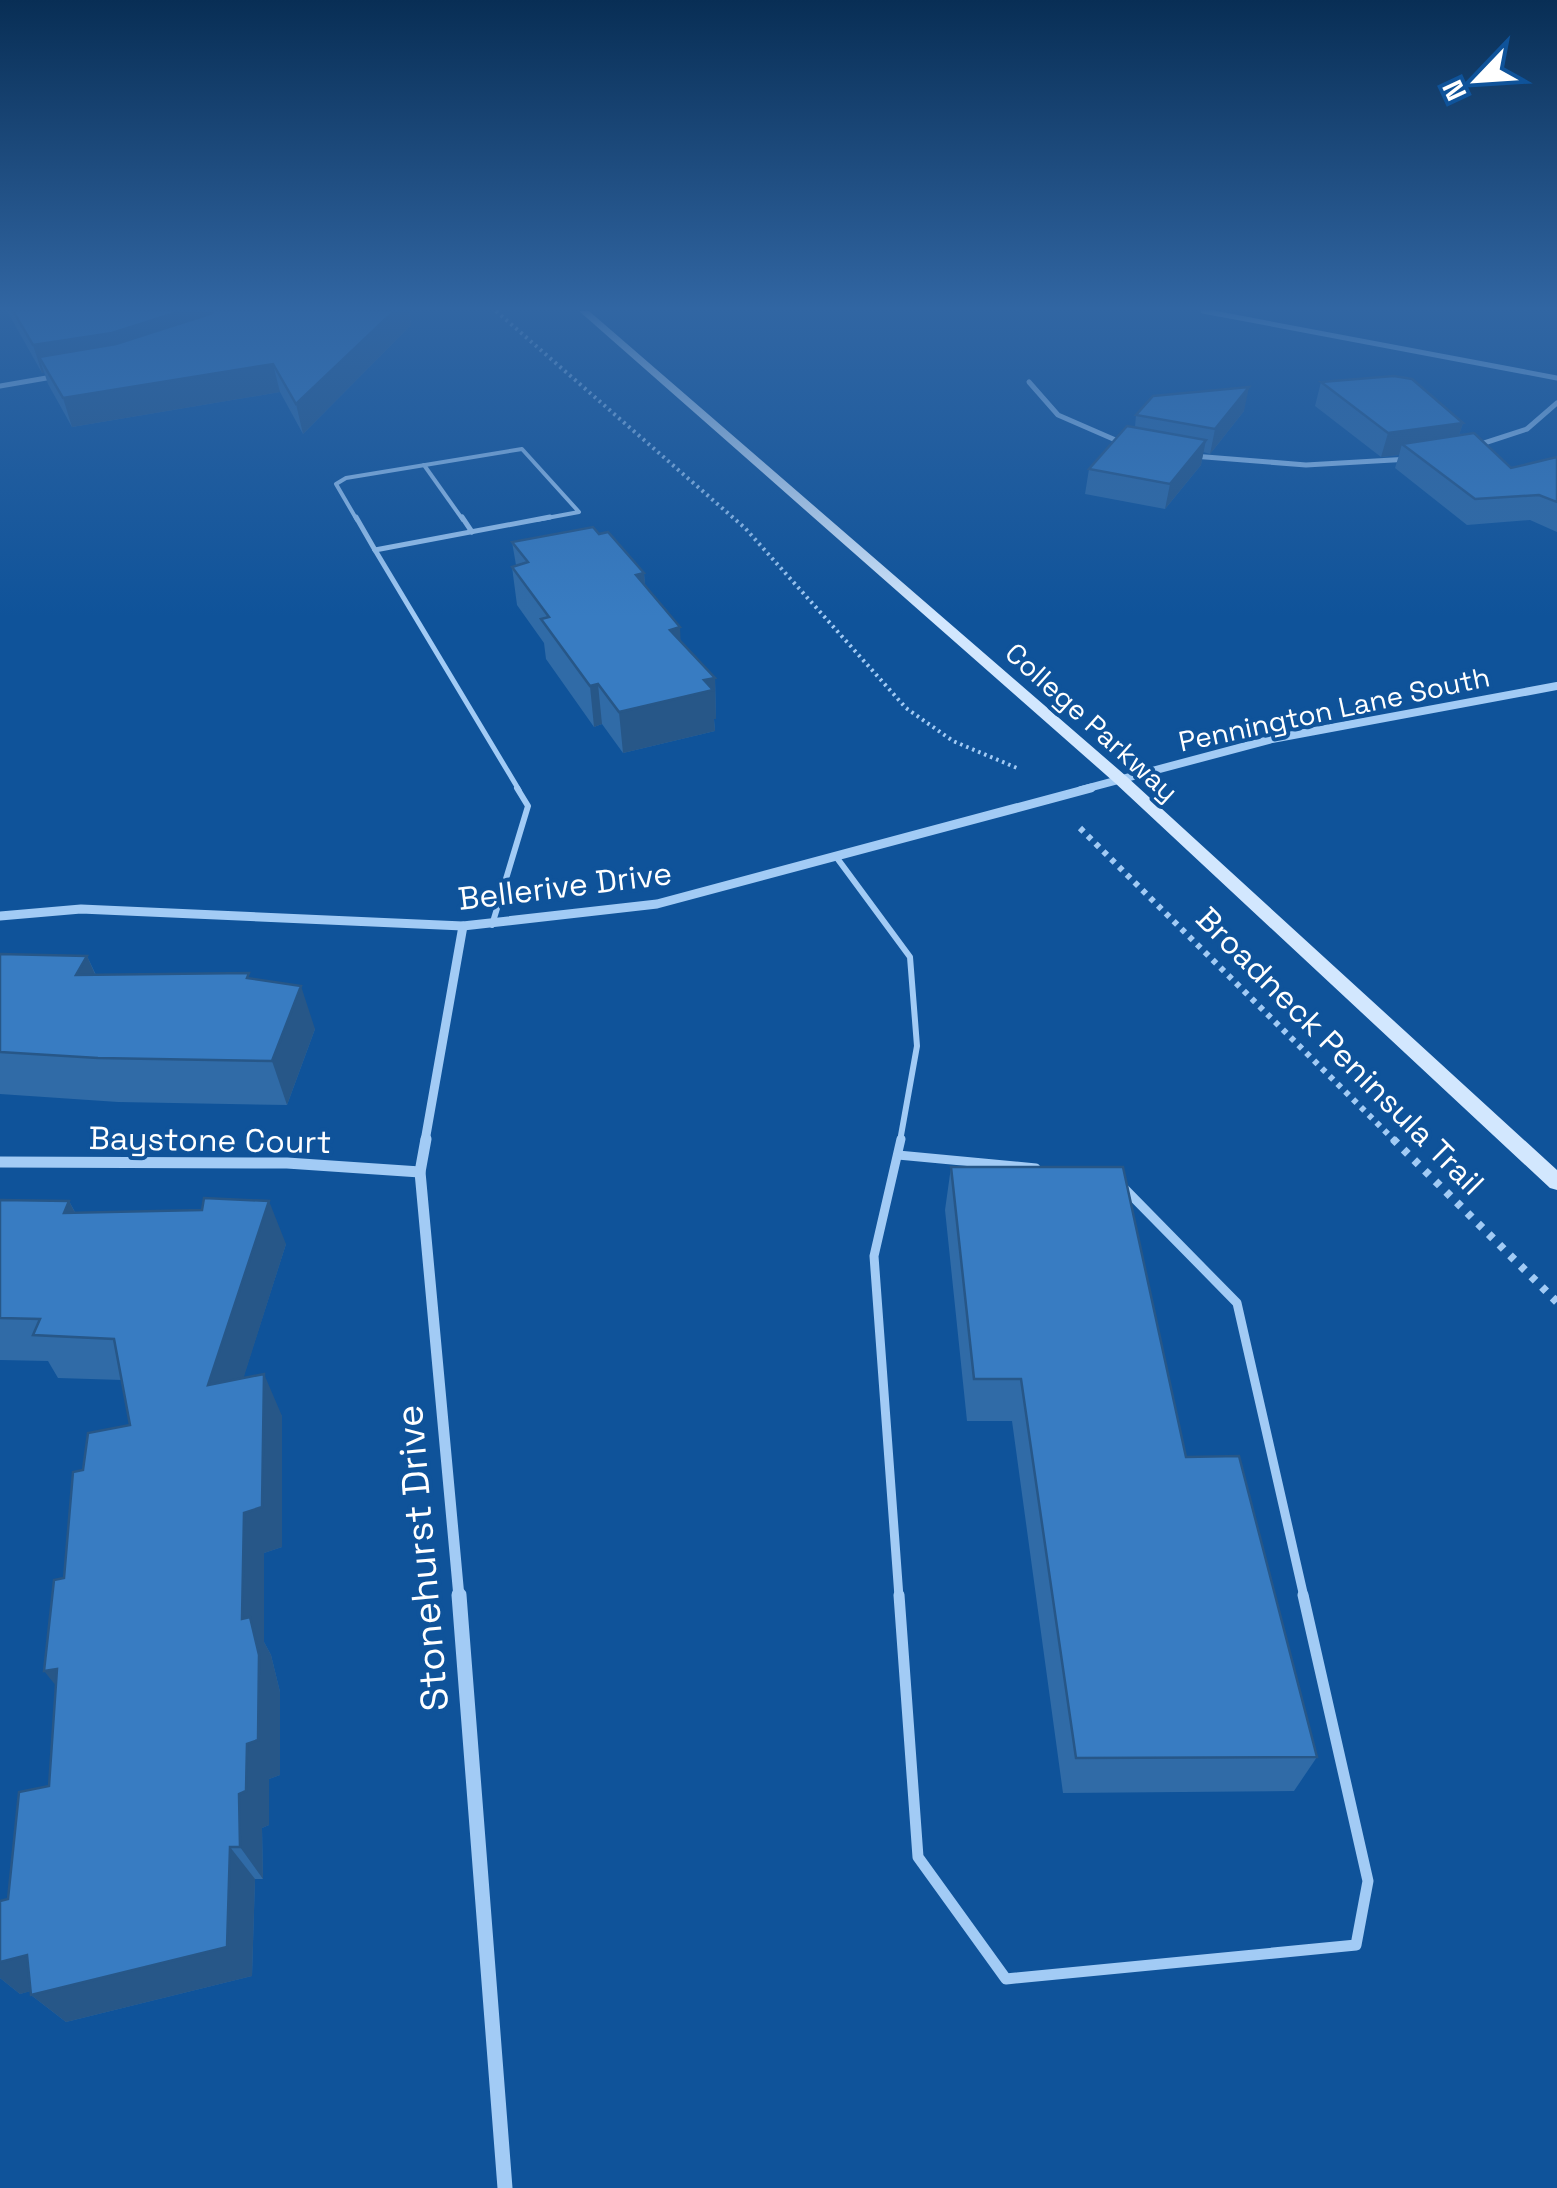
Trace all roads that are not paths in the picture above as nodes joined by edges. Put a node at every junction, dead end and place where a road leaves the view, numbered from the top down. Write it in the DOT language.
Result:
graph roads {
  1 [pos="701,413"];
  2 [pos="1057,413"];
  3 [pos="1547,413"];
  4 [pos="1134,446"];
  5 [pos="1457,452"];
  6 [pos="1184,454"];
  7 [pos="1424,457"];
  8 [pos="424,465"];
  9 [pos="472,532"];
  10 [pos="375,550"];
  11 [pos="1557,686"];
  12 [pos="1120,778"];
  13 [pos="837,858"];
  14 [pos="0,916"];
  15 [pos="492,925"];
  16 [pos="463,926"];
  17 [pos="898,1155"];
  18 [pos="0,1162"];
  19 [pos="1052,1170"];
  20 [pos="420,1172"];
  21 [pos="1110,1175"];
  22 [pos="1557,1182"];
  23 [pos="506,2188"];
  1 -- 12 [label="main road, College Parkway"];
  2 -- 4 [label="street"];
  3 -- 5 [label="street"];
  6 -- 7 [label="street"];
  8 -- 9 [label="lane"];
  8 -- 9 [label="lane"];
  8 -- 10 [label="lane"];
  9 -- 10 [label="lane"];
  10 -- 15 [label="lane"];
  11 -- 12 [label="street, Pennington Lane South"];
  12 -- 13 [label="street, Bellerive Drive"];
  12 -- 22 [label="main road, College Parkway"];
  13 -- 15 [label="street, Bellerive Drive"];
  13 -- 17 [label="lane"];
  14 -- 16 [label="street, Bellerive Drive"];
  15 -- 16 [label="street, Bellerive Drive"];
  16 -- 20 [label="street, Stonehurst Drive"];
  17 -- 19 [label="lane"];
  17 -- 21 [label="lane"];
  18 -- 20 [label="street, Baystone Court"];
  20 -- 23 [label="street, Stonehurst Drive"];
}
